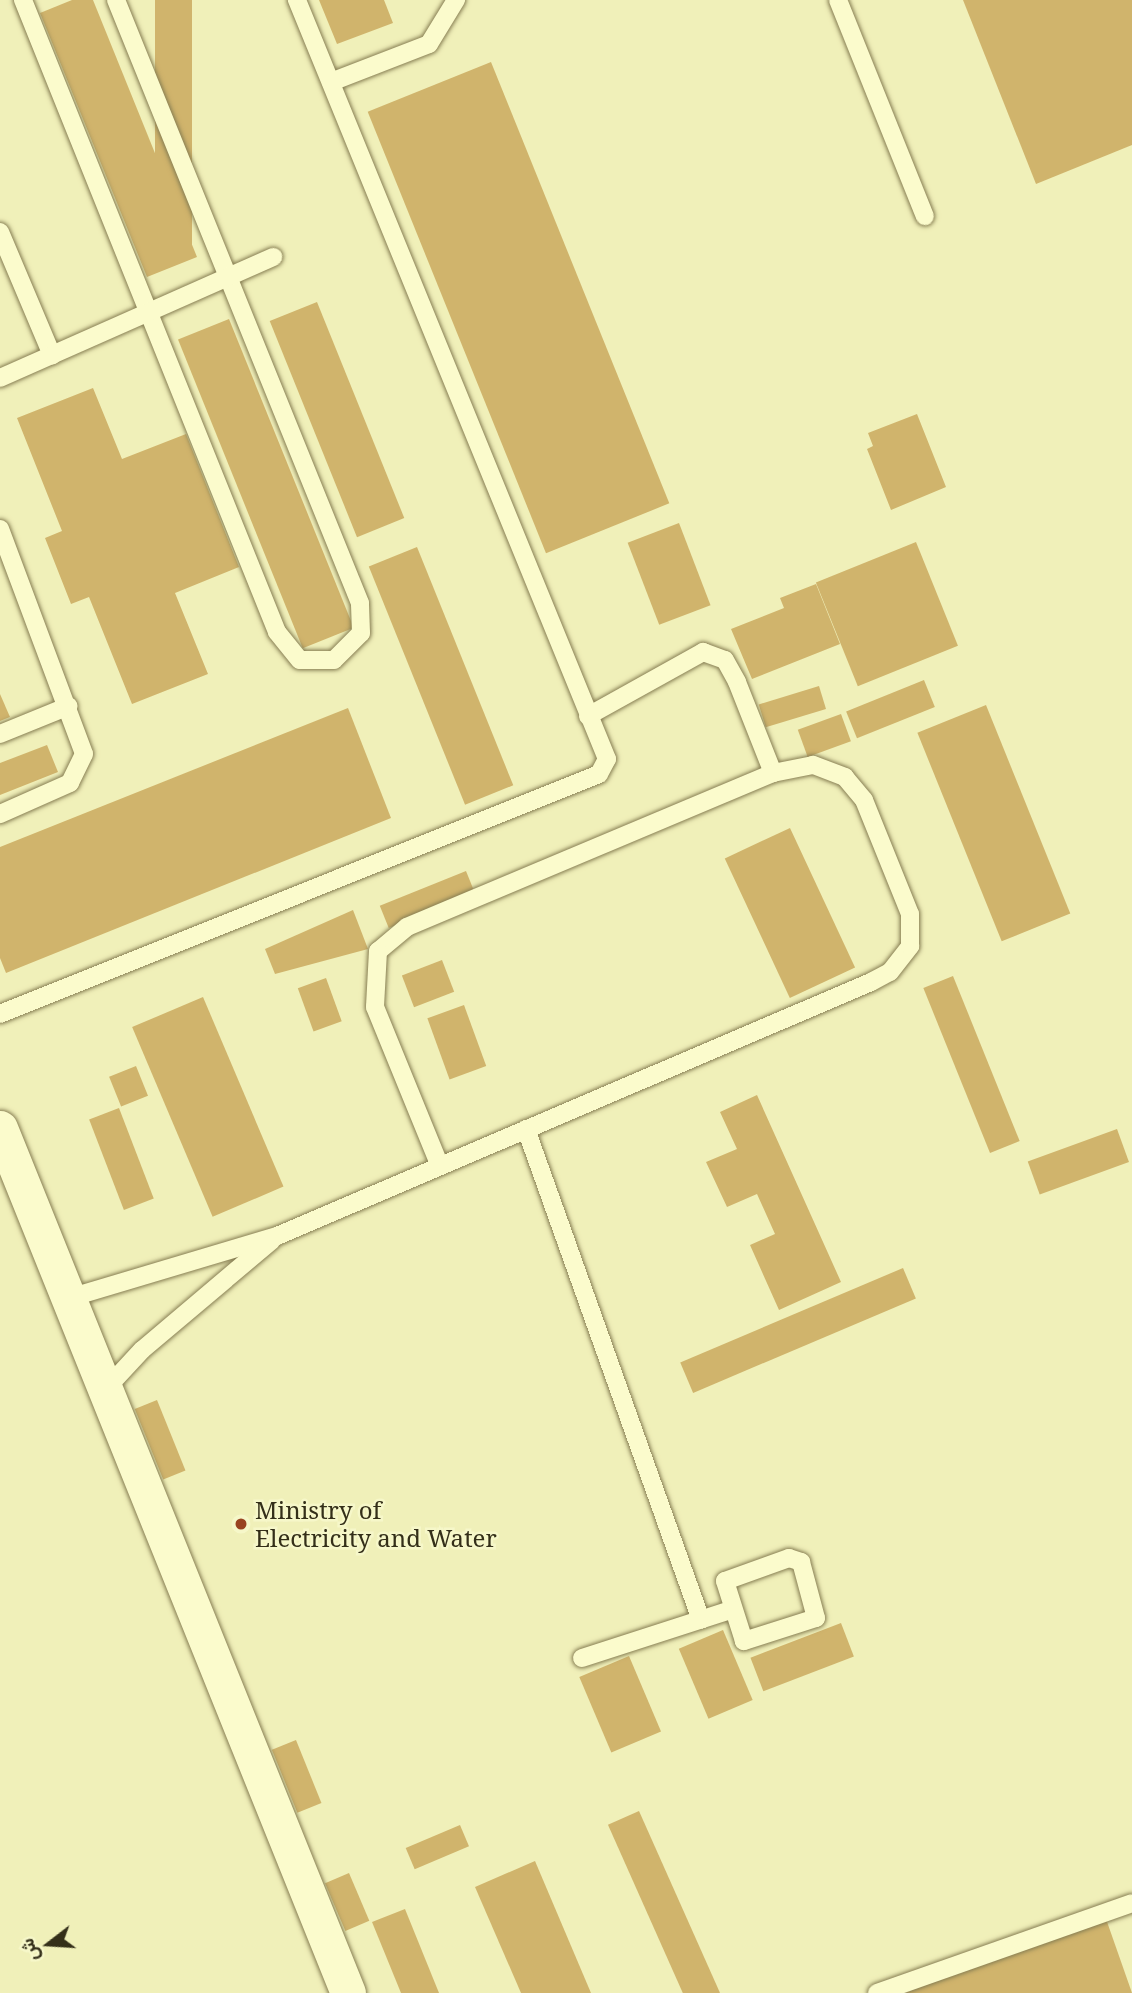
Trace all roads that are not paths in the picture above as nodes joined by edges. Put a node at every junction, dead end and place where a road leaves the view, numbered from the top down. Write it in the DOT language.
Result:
graph roads {
  1 [pos="23,0"];
  2 [pos="116,0"];
  3 [pos="298,0"];
  4 [pos="456,0"];
  5 [pos="838,0"];
  6 [pos="331,82"];
  7 [pos="925,216"];
  8 [pos="0,232"];
  9 [pos="273,257"];
  10 [pos="229,278"];
  11 [pos="147,312"];
  12 [pos="52,355"];
  13 [pos="0,378"];
  14 [pos="0,529"];
  15 [pos="69,706"];
  16 [pos="588,716"];
  17 [pos="0,734"];
  18 [pos="773,773"];
  19 [pos="0,814"];
  20 [pos="0,1014"];
  21 [pos="0,1128"];
  22 [pos="526,1129"];
  23 [pos="440,1166"];
  24 [pos="277,1236"];
  25 [pos="69,1298"];
  26 [pos="104,1391"];
  27 [pos="730,1610"];
  28 [pos="701,1620"];
  29 [pos="582,1658"];
  30 [pos="1132,1903"];
  31 [pos="348,1993"];
  32 [pos="877,1993"];
  1 -- 11 [label="lane"];
  2 -- 10 [label="lane"];
  3 -- 6 [label="lane"];
  4 -- 6 [label="lane"];
  5 -- 7 [label="lane"];
  6 -- 16 [label="lane"];
  8 -- 12 [label="lane"];
  9 -- 10 [label="lane"];
  10 -- 11 [label="lane"];
  10 -- 11 [label="lane"];
  11 -- 12 [label="lane"];
  12 -- 13 [label="lane"];
  14 -- 15 [label="lane"];
  15 -- 17 [label="lane"];
  15 -- 19 [label="lane"];
  16 -- 18 [label="lane"];
  16 -- 20 [label="lane"];
  18 -- 22 [label="lane"];
  18 -- 23 [label="lane"];
  21 -- 25 [label="street"];
  22 -- 23 [label="lane"];
  22 -- 28 [label="lane"];
  23 -- 24 [label="lane"];
  24 -- 25 [label="lane"];
  24 -- 26 [label="lane"];
  25 -- 26 [label="street"];
  26 -- 31 [label="street"];
  27 -- 27 [label="lane"];
  27 -- 28 [label="lane"];
  28 -- 29 [label="lane"];
  30 -- 32 [label="lane"];
}
